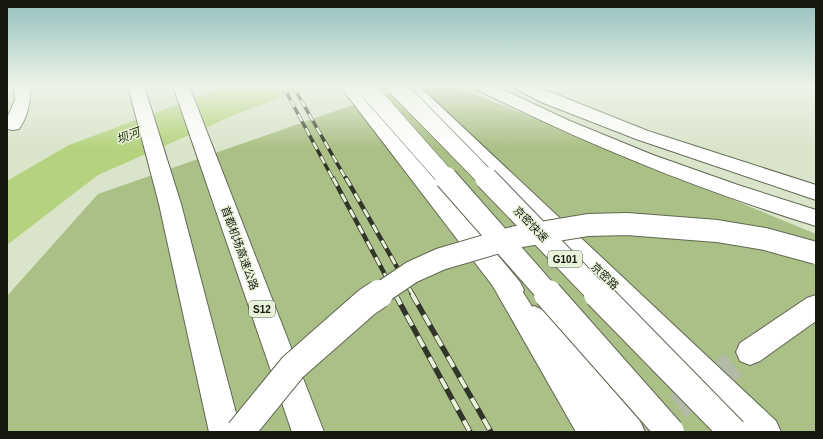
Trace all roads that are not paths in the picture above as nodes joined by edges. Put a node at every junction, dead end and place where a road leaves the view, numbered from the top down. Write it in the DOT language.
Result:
graph roads {
  1 [pos="20,106"];
  2 [pos="142,106"];
  3 [pos="188,106"];
  4 [pos="372,106"];
  5 [pos="374,106"];
  6 [pos="425,106"];
  7 [pos="427,106"];
  8 [pos="523,106"];
  9 [pos="569,106"];
  10 [pos="9,127"];
  11 [pos="816,193"];
  12 [pos="816,218"];
  13 [pos="816,253"];
  14 [pos="498,274"];
  15 [pos="816,306"];
  16 [pos="750,352"];
  17 [pos="590,427"];
  18 [pos="225,432"];
  19 [pos="240,432"];
  20 [pos="308,432"];
  21 [pos="629,432"];
  22 [pos="670,432"];
  23 [pos="733,432"];
  24 [pos="765,432"];
  1 -- 10 [label="main road"];
  2 -- 18 [label="main road"];
  3 -- 20 [label="main road, 首都机场高速公路 / S12"];
  4 -- 14 [label="main road"];
  5 -- 22 [label="main road, bridge"];
  6 -- 23 [label="main road, 京密快速 / G101, bridge"];
  7 -- 24 [label="main road, 京密路 / G101"];
  8 -- 12 [label="main road"];
  9 -- 11 [label="main road"];
  13 -- 19 [label="main road, bridge"];
  14 -- 17 [label="main road"];
  14 -- 21 [label="main road"];
  15 -- 16 [label="main road"];
}
